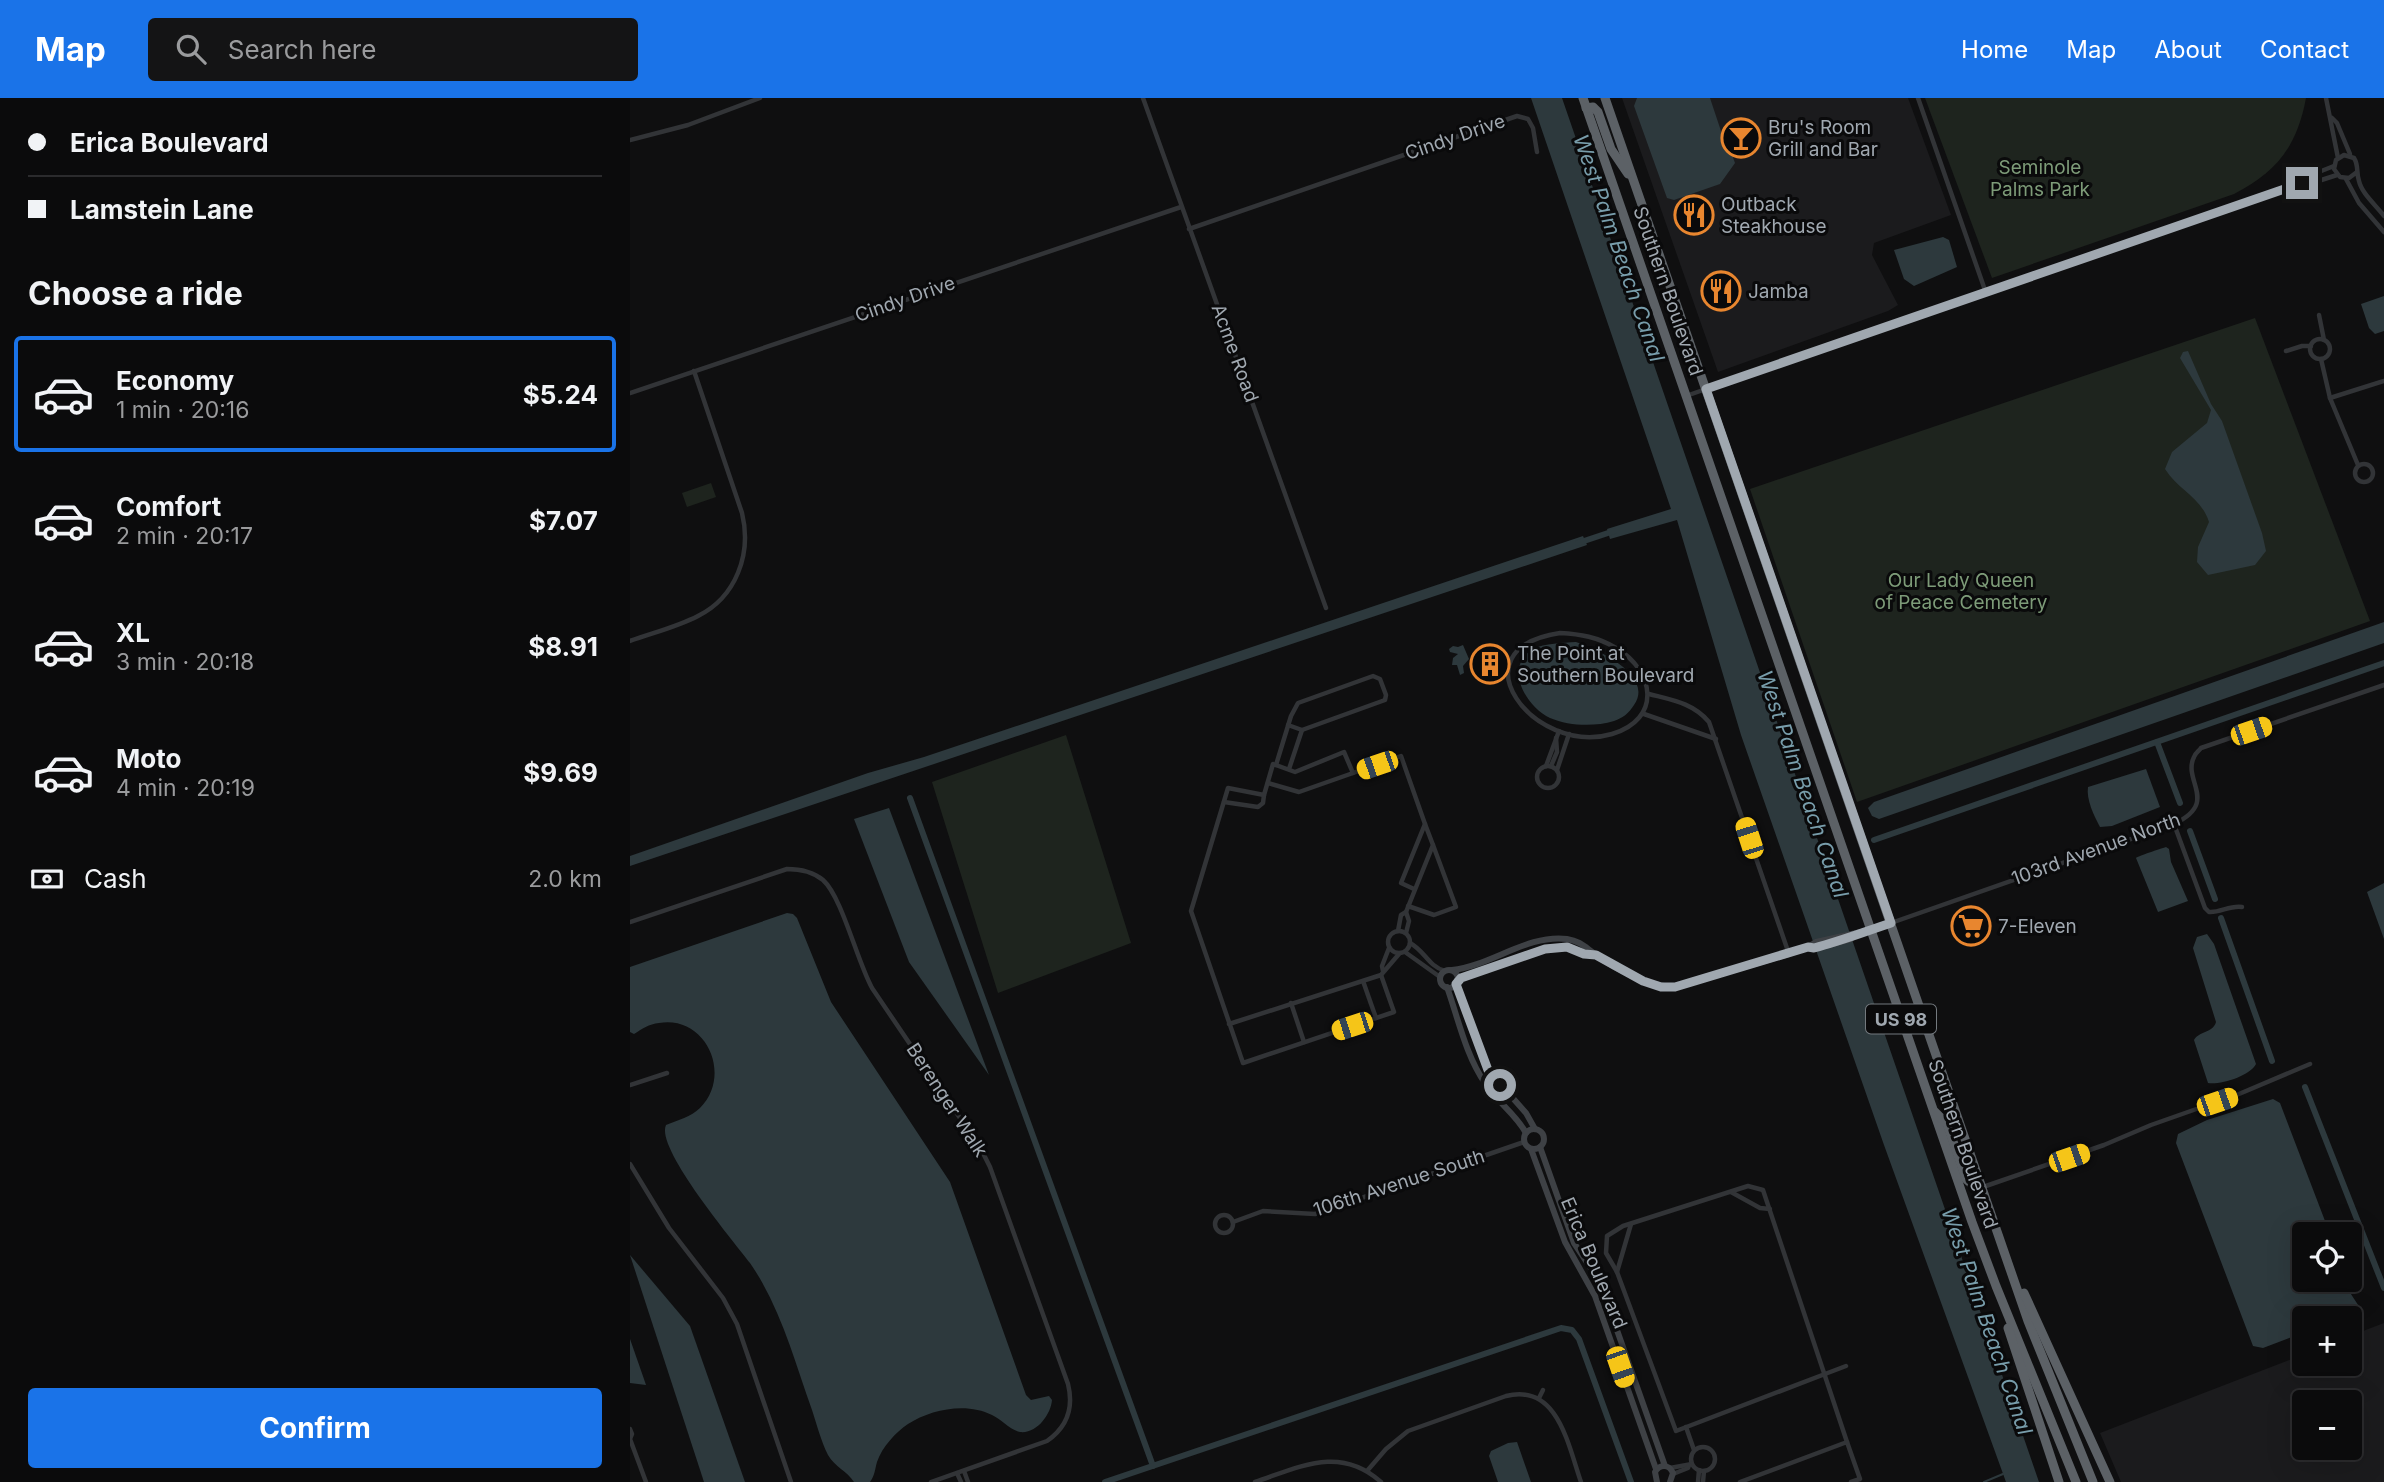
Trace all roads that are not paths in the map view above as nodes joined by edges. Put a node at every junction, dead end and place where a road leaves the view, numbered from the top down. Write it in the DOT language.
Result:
graph roads {
  1 [pos="760,98"];
  2 [pos="1143,98"];
  3 [pos="1605,98"];
  4 [pos="1918,98"];
  5 [pos="2326,98"];
  6 [pos="1584,103"];
  7 [pos="2332,118"];
  8 [pos="630,140"];
  9 [pos="1537,152"];
  10 [pos="2351,156"];
  11 [pos="2338,158"];
  12 [pos="2334,166"];
  13 [pos="2357,172"];
  14 [pos="2337,175"];
  15 [pos="2346,179"];
  16 [pos="2302,183"];
  17 [pos="1635,184"];
  18 [pos="1181,206"];
  19 [pos="2384,216"];
  20 [pos="1189,229"];
  21 [pos="2384,232"];
  22 [pos="1986,293"];
  23 [pos="2319,315"];
  24 [pos="2324,340"];
  25 [pos="2311,346"];
  26 [pos="2286,351"];
  27 [pos="2321,359"];
  28 [pos="694,371"];
  29 [pos="2384,381"];
  30 [pos="1706,389"];
  31 [pos="630,393"];
  32 [pos="1685,397"];
  33 [pos="2330,398"];
  34 [pos="2358,465"];
  35 [pos="1326,608"];
  36 [pos="630,640"];
  37 [pos="2384,685"];
  38 [pos="1648,694"];
  39 [pos="1644,714"];
  40 [pos="1288,724"];
  41 [pos="1302,730"];
  42 [pos="1559,731"];
  43 [pos="1569,734"];
  44 [pos="1716,740"];
  45 [pos="1276,765"];
  46 [pos="1549,766"];
  47 [pos="1289,769"];
  48 [pos="1557,771"];
  49 [pos="1353,773"];
  50 [pos="1268,782"];
  51 [pos="1264,795"];
  52 [pos="1224,802"];
  53 [pos="1426,824"];
  54 [pos="2174,824"];
  55 [pos="1433,845"];
  56 [pos="1414,889"];
  57 [pos="2242,906"];
  58 [pos="1407,909"];
  59 [pos="630,922"];
  60 [pos="1891,923"];
  61 [pos="1870,930"];
  62 [pos="1398,932"];
  63 [pos="1406,933"];
  64 [pos="1410,943"];
  65 [pos="1390,948"];
  66 [pos="1402,953"];
  67 [pos="1788,954"];
  68 [pos="1596,955"];
  69 [pos="1448,970"];
  70 [pos="1382,973"];
  71 [pos="1440,978"];
  72 [pos="1363,981"];
  73 [pos="1457,982"];
  74 [pos="1447,987"];
  75 [pos="1291,1003"];
  76 [pos="1376,1018"];
  77 [pos="1229,1024"];
  78 [pos="1304,1042"];
  79 [pos="2310,1064"];
  80 [pos="667,1073"];
  81 [pos="630,1085"];
  82 [pos="1932,1108"];
  83 [pos="1535,1129"];
  84 [pos="1526,1133"];
  85 [pos="1524,1142"];
  86 [pos="1540,1147"];
  87 [pos="1531,1149"];
  88 [pos="630,1164"];
  89 [pos="1982,1187"];
  90 [pos="1731,1191"];
  91 [pos="1770,1209"];
  92 [pos="1233,1222"];
  93 [pos="1631,1224"];
  94 [pos="2002,1243"];
  95 [pos="1618,1272"];
  96 [pos="1996,1286"];
  97 [pos="1846,1366"];
  98 [pos="1825,1374"];
  99 [pos="1543,1390"];
  100 [pos="1539,1398"];
  101 [pos="1686,1427"];
  102 [pos="630,1429"];
  103 [pos="630,1439"];
  104 [pos="1847,1441"];
  105 [pos="1694,1450"];
  106 [pos="1691,1464"];
  107 [pos="1656,1469"];
  108 [pos="964,1471"];
  109 [pos="1367,1471"];
  110 [pos="1701,1471"];
  111 [pos="957,1473"];
  112 [pos="1670,1476"];
  113 [pos="1861,1480"];
  114 [pos="646,1482"];
  115 [pos="791,1482"];
  116 [pos="931,1482"];
  117 [pos="961,1482"];
  118 [pos="968,1482"];
  119 [pos="1255,1482"];
  120 [pos="1381,1482"];
  121 [pos="1581,1482"];
  122 [pos="1657,1482"];
  123 [pos="1698,1482"];
  124 [pos="1703,1482"];
  125 [pos="1741,1482"];
  126 [pos="1851,1482"];
  127 [pos="2059,1482"];
  128 [pos="2076,1482"];
  129 [pos="2093,1482"];
  130 [pos="2110,1482"];
  1 -- 8 [label="street"];
  2 -- 18 [label="street, Acme Road"];
  3 -- 17 [label="highway, Southern Boulevard / US 98"];
  4 -- 22 [label="street"];
  5 -- 7 [label="street"];
  6 -- 17 [label="highway"];
  6 -- 32 [label="highway, Southern Boulevard / US 98"];
  7 -- 10 [label="street"];
  7 -- 11 [label="street"];
  9 -- 20 [label="street, Cindy Drive"];
  10 -- 11 [label="street"];
  10 -- 13 [label="street"];
  11 -- 12 [label="street"];
  12 -- 14 [label="street"];
  12 -- 16 [label="street"];
  13 -- 15 [label="street"];
  13 -- 19 [label="street"];
  14 -- 15 [label="street"];
  14 -- 16 [label="street"];
  15 -- 21 [label="street"];
  16 -- 22 [label="street"];
  17 -- 30 [label="highway, Southern Boulevard / US 98"];
  18 -- 20 [label="street, Acme Road"];
  18 -- 28 [label="street, Cindy Drive"];
  20 -- 35 [label="street, Acme Road"];
  22 -- 30 [label="street"];
  23 -- 24 [label="street"];
  24 -- 25 [label="street"];
  24 -- 27 [label="street"];
  25 -- 26 [label="street"];
  25 -- 27 [label="street"];
  27 -- 33 [label="street"];
  28 -- 31 [label="street, Cindy Drive"];
  28 -- 36 [label="street"];
  29 -- 33 [label="street"];
  30 -- 32 [label="street"];
  30 -- 60 [label="highway, Southern Boulevard / US 98"];
  32 -- 61 [label="highway, Southern Boulevard / US 98"];
  33 -- 34 [label="street"];
  34 -- 34 [label="street"];
  37 -- 54 [label="street, 103rd Avenue North"];
  38 -- 39 [label="street"];
  38 -- 42 [label="street"];
  38 -- 44 [label="street"];
  39 -- 43 [label="street"];
  39 -- 44 [label="street"];
  40 -- 41 [label="street"];
  40 -- 41 [label="street"];
  40 -- 45 [label="street"];
  41 -- 47 [label="street"];
  42 -- 43 [label="street"];
  42 -- 46 [label="street"];
  43 -- 48 [label="street"];
  44 -- 67 [label="street"];
  45 -- 47 [label="street"];
  45 -- 50 [label="street"];
  46 -- 48 [label="street"];
  46 -- 48 [label="street"];
  47 -- 49 [label="street"];
  49 -- 50 [label="street"];
  49 -- 53 [label="street"];
  50 -- 51 [label="street"];
  51 -- 52 [label="street"];
  51 -- 52 [label="street"];
  52 -- 77 [label="street"];
  53 -- 55 [label="street"];
  53 -- 56 [label="street"];
  54 -- 57 [label="street"];
  54 -- 60 [label="street, 103rd Avenue North"];
  55 -- 56 [label="street"];
  55 -- 58 [label="street"];
  56 -- 58 [label="street"];
  58 -- 62 [label="street"];
  58 -- 63 [label="street"];
  59 -- 108 [label="street, Berenger Walk"];
  60 -- 61 [label="street, 103rd Avenue North"];
  60 -- 89 [label="highway, Southern Boulevard / US 98"];
  61 -- 67 [label="street"];
  61 -- 82 [label="highway, Southern Boulevard / US 98"];
  62 -- 63 [label="street"];
  62 -- 65 [label="street"];
  63 -- 64 [label="street"];
  64 -- 66 [label="street"];
  64 -- 69 [label="street"];
  65 -- 66 [label="street"];
  65 -- 70 [label="street"];
  66 -- 70 [label="street"];
  66 -- 71 [label="street"];
  67 -- 68 [label="street"];
  68 -- 69 [label="street"];
  68 -- 73 [label="street"];
  69 -- 71 [label="street"];
  69 -- 73 [label="street"];
  70 -- 72 [label="street"];
  70 -- 76 [label="street"];
  71 -- 74 [label="street"];
  72 -- 75 [label="street"];
  72 -- 76 [label="street"];
  73 -- 74 [label="street"];
  73 -- 83 [label="street"];
  74 -- 84 [label="street"];
  75 -- 77 [label="street"];
  75 -- 78 [label="street"];
  76 -- 78 [label="street"];
  77 -- 78 [label="street"];
  79 -- 89 [label="street"];
  80 -- 81 [label="street"];
  82 -- 89 [label="highway"];
  82 -- 96 [label="highway, Southern Boulevard / US 98"];
  83 -- 84 [label="street"];
  83 -- 86 [label="street"];
  84 -- 85 [label="street"];
  85 -- 87 [label="street"];
  85 -- 92 [label="street, 106th Avenue South"];
  86 -- 87 [label="street"];
  86 -- 112 [label="street, Erica Boulevard"];
  87 -- 107 [label="street, Erica Boulevard"];
  88 -- 115 [label="street"];
  89 -- 94 [label="highway, Southern Boulevard / US 98"];
  90 -- 91 [label="street"];
  90 -- 91 [label="street"];
  90 -- 93 [label="street"];
  91 -- 98 [label="street"];
  92 -- 92 [label="street"];
  93 -- 95 [label="street"];
  93 -- 95 [label="street"];
  94 -- 129 [label="highway, Southern Boulevard / US 98"];
  94 -- 130 [label="highway"];
  95 -- 101 [label="street"];
  96 -- 127 [label="highway"];
  96 -- 128 [label="highway, Southern Boulevard / US 98"];
  97 -- 98 [label="street"];
  98 -- 101 [label="street"];
  98 -- 104 [label="street"];
  99 -- 100 [label="street"];
  100 -- 109 [label="street"];
  100 -- 121 [label="street"];
  101 -- 105 [label="street"];
  102 -- 103 [label="street"];
  103 -- 114 [label="street"];
  104 -- 113 [label="street"];
  104 -- 125 [label="street"];
  105 -- 106 [label="street"];
  105 -- 110 [label="street"];
  106 -- 110 [label="street"];
  106 -- 112 [label="street"];
  107 -- 112 [label="street"];
  107 -- 122 [label="street, Erica Boulevard"];
  108 -- 111 [label="street, Berenger Walk"];
  108 -- 118 [label="street"];
  109 -- 119 [label="street"];
  109 -- 120 [label="street"];
  110 -- 123 [label="street"];
  110 -- 124 [label="street"];
  111 -- 116 [label="street, Berenger Walk"];
  111 -- 117 [label="street"];
  113 -- 126 [label="street"];
}
